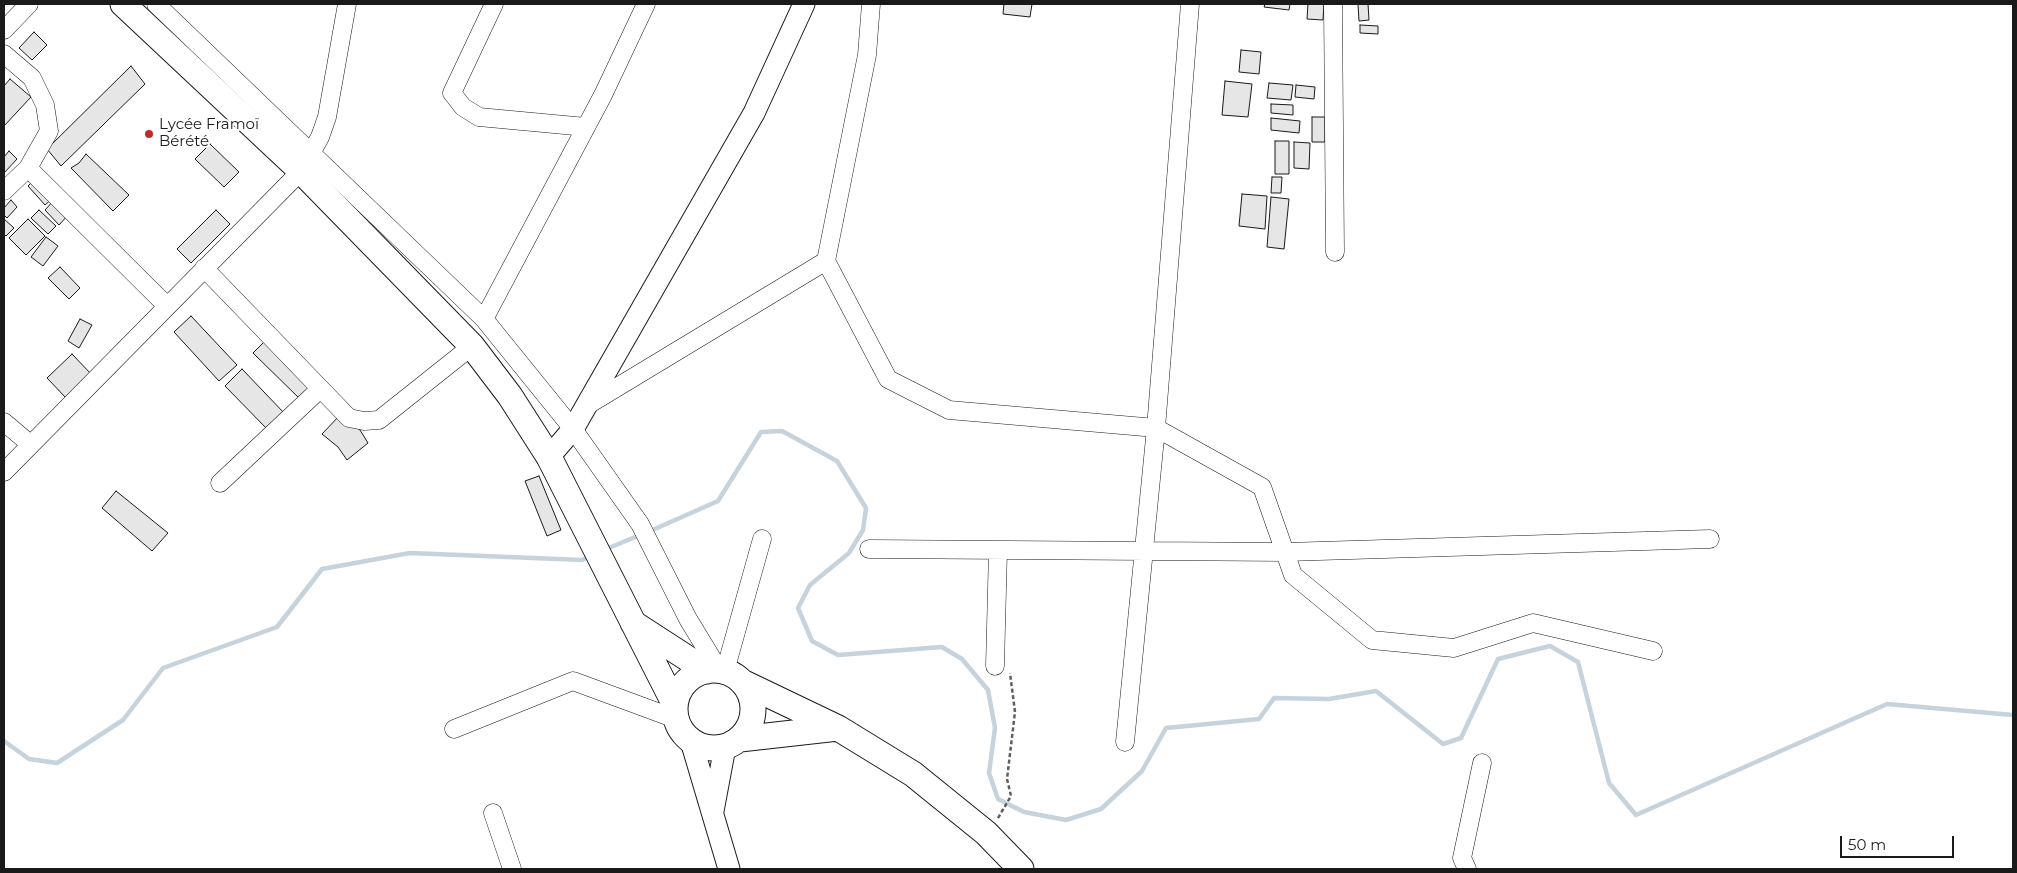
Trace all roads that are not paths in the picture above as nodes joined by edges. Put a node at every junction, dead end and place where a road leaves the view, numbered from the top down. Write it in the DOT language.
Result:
graph roads {
  1 [pos="29,4"];
  2 [pos="123,4"];
  3 [pos="156,4"];
  4 [pos="347,4"];
  5 [pos="494,4"];
  6 [pos="646,4"];
  7 [pos="804,4"];
  8 [pos="871,4"];
  9 [pos="1190,4"];
  10 [pos="1334,4"];
  11 [pos="4,30"];
  12 [pos="4,54"];
  13 [pos="586,127"];
  14 [pos="306,162"];
  15 [pos="28,168"];
  16 [pos="4,191"];
  17 [pos="1335,252"];
  18 [pos="826,261"];
  19 [pos="204,268"];
  20 [pos="167,306"];
  21 [pos="484,319"];
  22 [pos="472,346"];
  23 [pos="320,389"];
  24 [pos="586,406"];
  25 [pos="4,422"];
  26 [pos="1156,428"];
  27 [pos="572,430"];
  28 [pos="30,444"];
  29 [pos="549,457"];
  30 [pos="4,472"];
  31 [pos="220,482"];
  32 [pos="762,539"];
  33 [pos="1710,539"];
  34 [pos="869,549"];
  35 [pos="998,550"];
  36 [pos="1143,552"];
  37 [pos="1286,552"];
  38 [pos="632,622"];
  39 [pos="1653,651"];
  40 [pos="995,666"];
  41 [pos="723,674"];
  42 [pos="675,712"];
  43 [pos="838,728"];
  44 [pos="454,729"];
  45 [pos="691,741"];
  46 [pos="1125,742"];
  47 [pos="732,743"];
  48 [pos="1482,763"];
  49 [pos="493,813"];
  50 [pos="713,813"];
  51 [pos="512,869"];
  52 [pos="729,869"];
  53 [pos="1021,869"];
  54 [pos="1467,869"];
  1 -- 11 [label="street"];
  2 -- 14 [label="highway"];
  3 -- 14 [label="street"];
  4 -- 14 [label="street"];
  5 -- 13 [label="street"];
  6 -- 13 [label="street"];
  7 -- 24 [label="main road"];
  8 -- 18 [label="street"];
  9 -- 26 [label="street"];
  10 -- 17 [label="street"];
  12 -- 15 [label="street"];
  13 -- 21 [label="street"];
  14 -- 19 [label="street"];
  14 -- 21 [label="street"];
  14 -- 22 [label="highway"];
  15 -- 16 [label="street"];
  15 -- 20 [label="street"];
  18 -- 24 [label="street"];
  18 -- 26 [label="street"];
  19 -- 20 [label="street"];
  19 -- 23 [label="street"];
  20 -- 28 [label="street"];
  21 -- 27 [label="street"];
  22 -- 23 [label="street"];
  22 -- 29 [label="highway"];
  23 -- 31 [label="street"];
  24 -- 27 [label="main road"];
  25 -- 28 [label="street"];
  26 -- 36 [label="street"];
  26 -- 37 [label="street"];
  27 -- 29 [label="main road"];
  27 -- 41 [label="street"];
  28 -- 30 [label="street"];
  29 -- 38 [label="highway"];
  32 -- 41 [label="street"];
  33 -- 37 [label="street"];
  34 -- 35 [label="street"];
  35 -- 36 [label="street"];
  35 -- 40 [label="street"];
  36 -- 37 [label="street"];
  36 -- 46 [label="street"];
  37 -- 39 [label="street"];
  38 -- 41 [label="highway"];
  38 -- 42 [label="highway"];
  41 -- 42 [label="highway"];
  41 -- 43 [label="highway"];
  41 -- 47 [label="highway"];
  42 -- 44 [label="street"];
  42 -- 45 [label="highway"];
  43 -- 47 [label="highway"];
  43 -- 53 [label="highway"];
  45 -- 47 [label="highway"];
  45 -- 50 [label="main road"];
  47 -- 50 [label="main road"];
  48 -- 54 [label="street"];
  49 -- 51 [label="street"];
  50 -- 52 [label="main road"];
}
